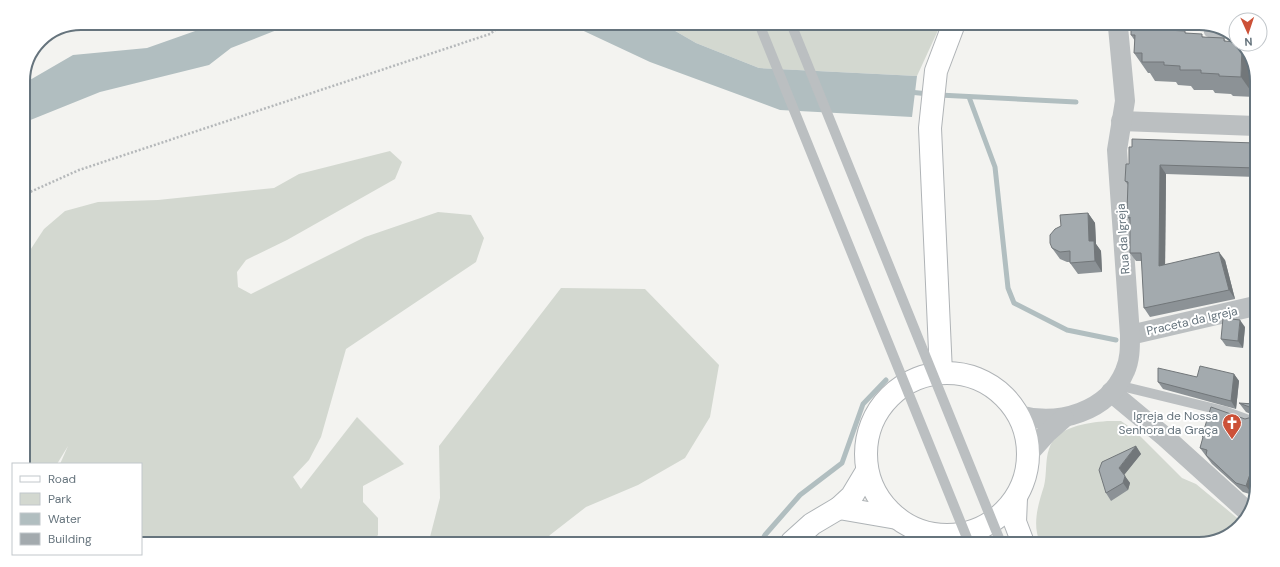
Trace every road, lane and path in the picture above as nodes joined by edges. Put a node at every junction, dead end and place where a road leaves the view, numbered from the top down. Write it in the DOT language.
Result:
graph roads {
  1 [pos="495,30"];
  2 [pos="762,30"];
  3 [pos="794,30"];
  4 [pos="952,30"];
  5 [pos="1118,30"];
  6 [pos="1121,122"];
  7 [pos="1250,126"];
  8 [pos="30,192"];
  9 [pos="1250,307"];
  10 [pos="1130,335"];
  11 [pos="941,373"];
  12 [pos="1114,389"];
  13 [pos="1019,415"];
  14 [pos="1064,418"];
  15 [pos="1250,421"];
  16 [pos="1029,453"];
  17 [pos="867,471"];
  18 [pos="1016,498"];
  19 [pos="839,508"];
  20 [pos="1245,509"];
  21 [pos="897,518"];
  22 [pos="798,537"];
  23 [pos="926,537"];
  24 [pos="968,537"];
  25 [pos="999,537"];
  26 [pos="1021,537"];
  1 -- 8 [label="path"];
  2 -- 24 [label="lane, bridge"];
  3 -- 25 [label="lane, bridge"];
  4 -- 11 [label="main road"];
  5 -- 6 [label="street, Rua da Igreja"];
  6 -- 7 [label="street"];
  6 -- 10 [label="street, Rua da Igreja"];
  9 -- 10 [label="street, Praceta da Igreja"];
  10 -- 12 [label="street, Rua da Igreja"];
  11 -- 13 [label="main road"];
  11 -- 17 [label="main road"];
  12 -- 14 [label="street, Rua da Igreja"];
  12 -- 15 [label="lane"];
  12 -- 20 [label="street"];
  13 -- 14 [label="street, Rua da Igreja"];
  13 -- 16 [label="main road"];
  14 -- 16 [label="street, Rua da Igreja"];
  16 -- 18 [label="main road"];
  17 -- 19 [label="main road"];
  17 -- 21 [label="main road"];
  18 -- 23 [label="main road"];
  18 -- 26 [label="main road"];
  19 -- 21 [label="main road"];
  19 -- 22 [label="main road"];
  21 -- 23 [label="main road"];
}
